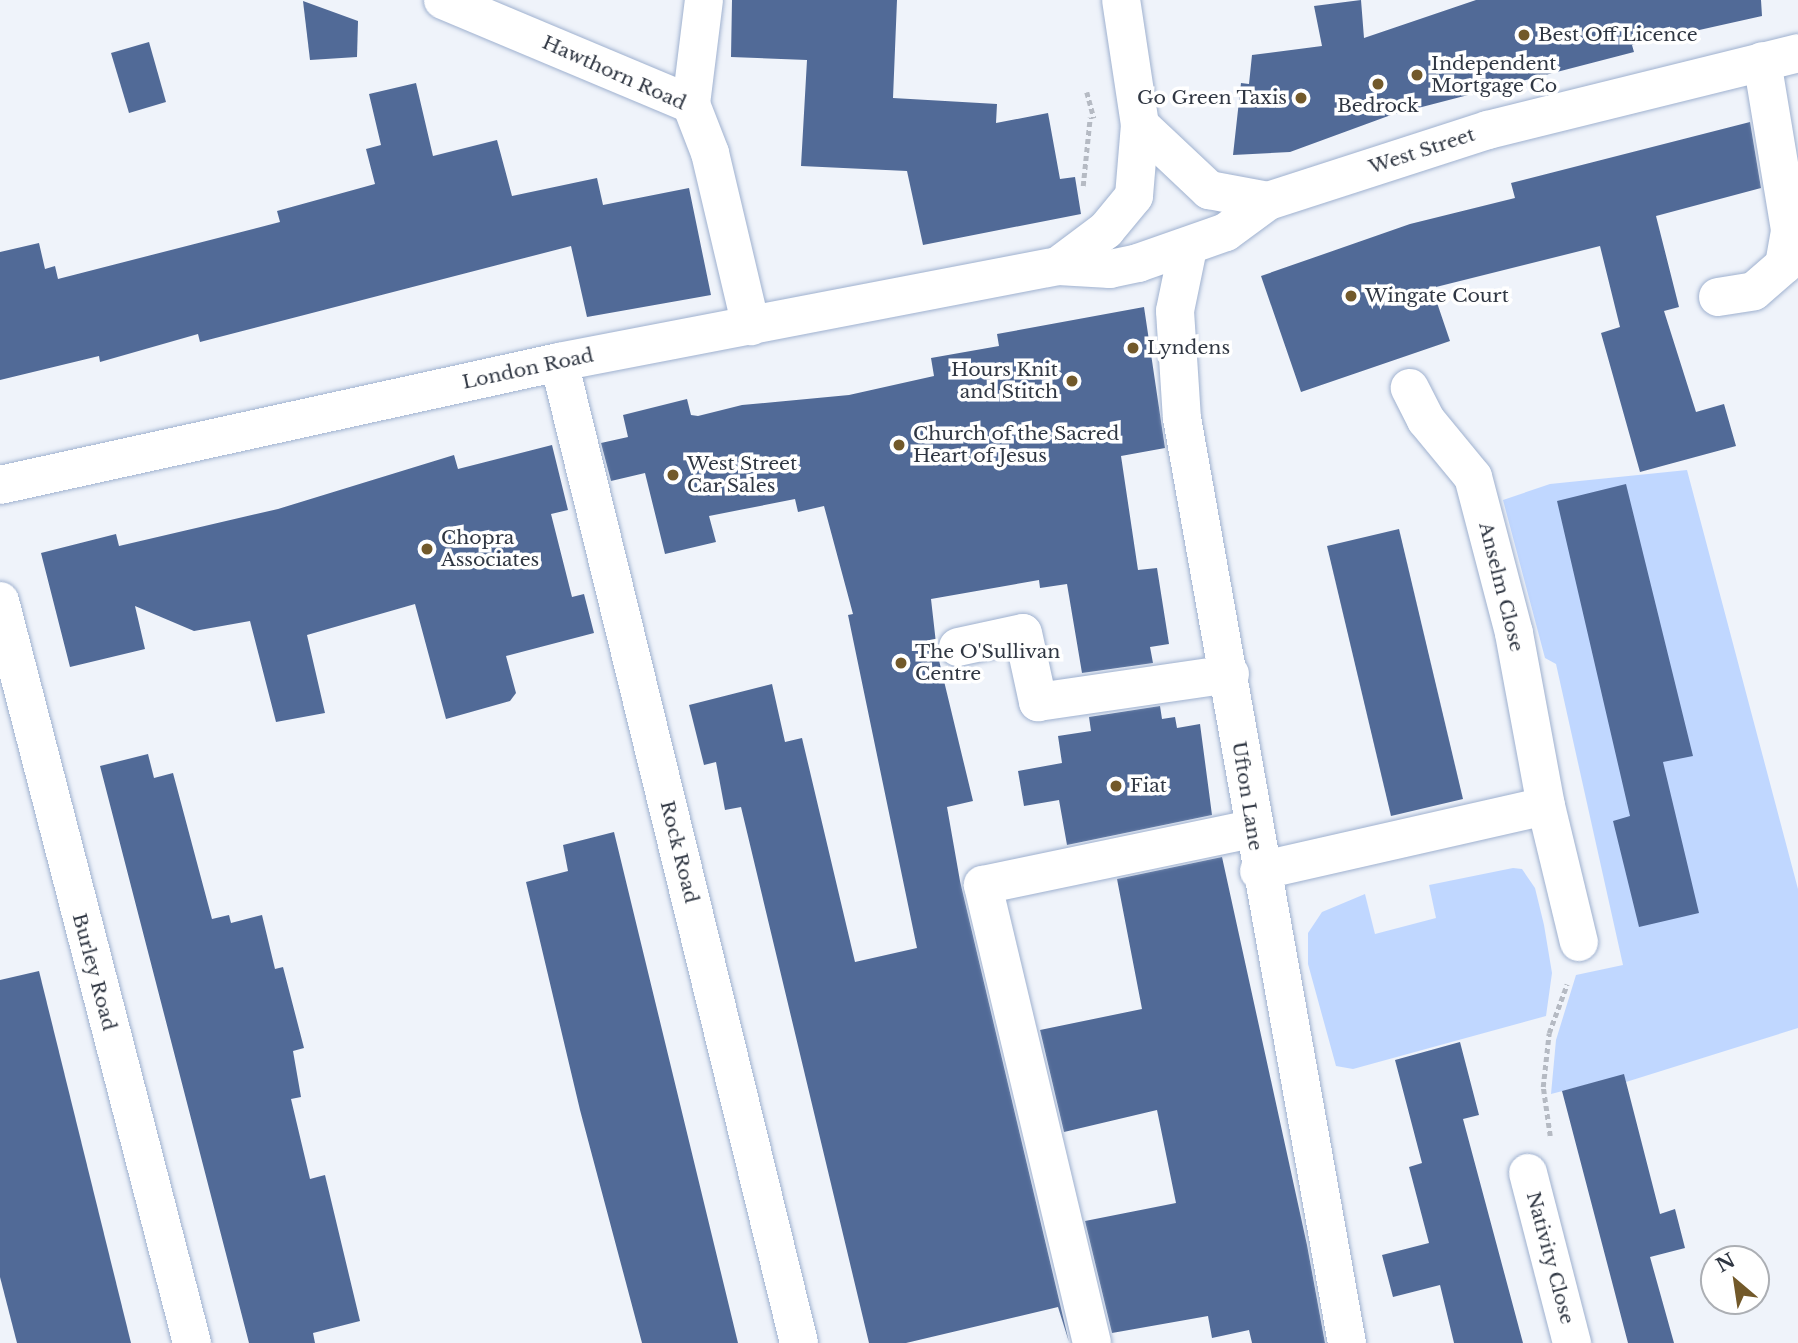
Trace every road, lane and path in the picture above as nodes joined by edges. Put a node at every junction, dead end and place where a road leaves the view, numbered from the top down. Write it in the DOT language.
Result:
graph roads {
  1 [pos="443,0"];
  2 [pos="704,0"];
  3 [pos="1121,0"];
  4 [pos="1780,57"];
  5 [pos="691,104"];
  6 [pos="1140,125"];
  7 [pos="1268,201"];
  8 [pos="1188,248"];
  9 [pos="1058,265"];
  10 [pos="1718,297"];
  11 [pos="751,326"];
  12 [pos="559,362"];
  13 [pos="1410,388"];
  14 [pos="0,485"];
  15 [pos="0,601"];
  16 [pos="958,647"];
  17 [pos="1230,674"];
  18 [pos="1546,806"];
  19 [pos="1250,829"];
  20 [pos="1259,871"];
  21 [pos="1579,942"];
  22 [pos="1528,1173"];
  23 [pos="192,1343"];
  24 [pos="799,1343"];
  25 [pos="1092,1343"];
  26 [pos="1347,1343"];
  27 [pos="1572,1343"];
  1 -- 5 [label="street, Hawthorn Road"];
  2 -- 5 [label="street"];
  3 -- 6 [label="street"];
  4 -- 7 [label="street, West Street"];
  4 -- 10 [label="street"];
  5 -- 11 [label="street, Hawthorn Road"];
  6 -- 7 [label="street"];
  6 -- 9 [label="street"];
  7 -- 8 [label="street, West Street"];
  8 -- 9 [label="street, West Street"];
  8 -- 17 [label="street, Ufton Lane"];
  9 -- 11 [label="street, London Road"];
  11 -- 12 [label="street, London Road"];
  12 -- 14 [label="street, London Road"];
  12 -- 24 [label="street, Rock Road"];
  13 -- 18 [label="street, Anselm Close"];
  15 -- 23 [label="street, Burley Road"];
  16 -- 17 [label="street"];
  17 -- 19 [label="street, Ufton Lane"];
  18 -- 20 [label="street"];
  18 -- 21 [label="street, Anselm Close"];
  19 -- 20 [label="street, Ufton Lane"];
  19 -- 25 [label="street"];
  20 -- 26 [label="street, Ufton Lane"];
  21 -- 22 [label="path"];
  22 -- 27 [label="street, Nativity Close"];
}
